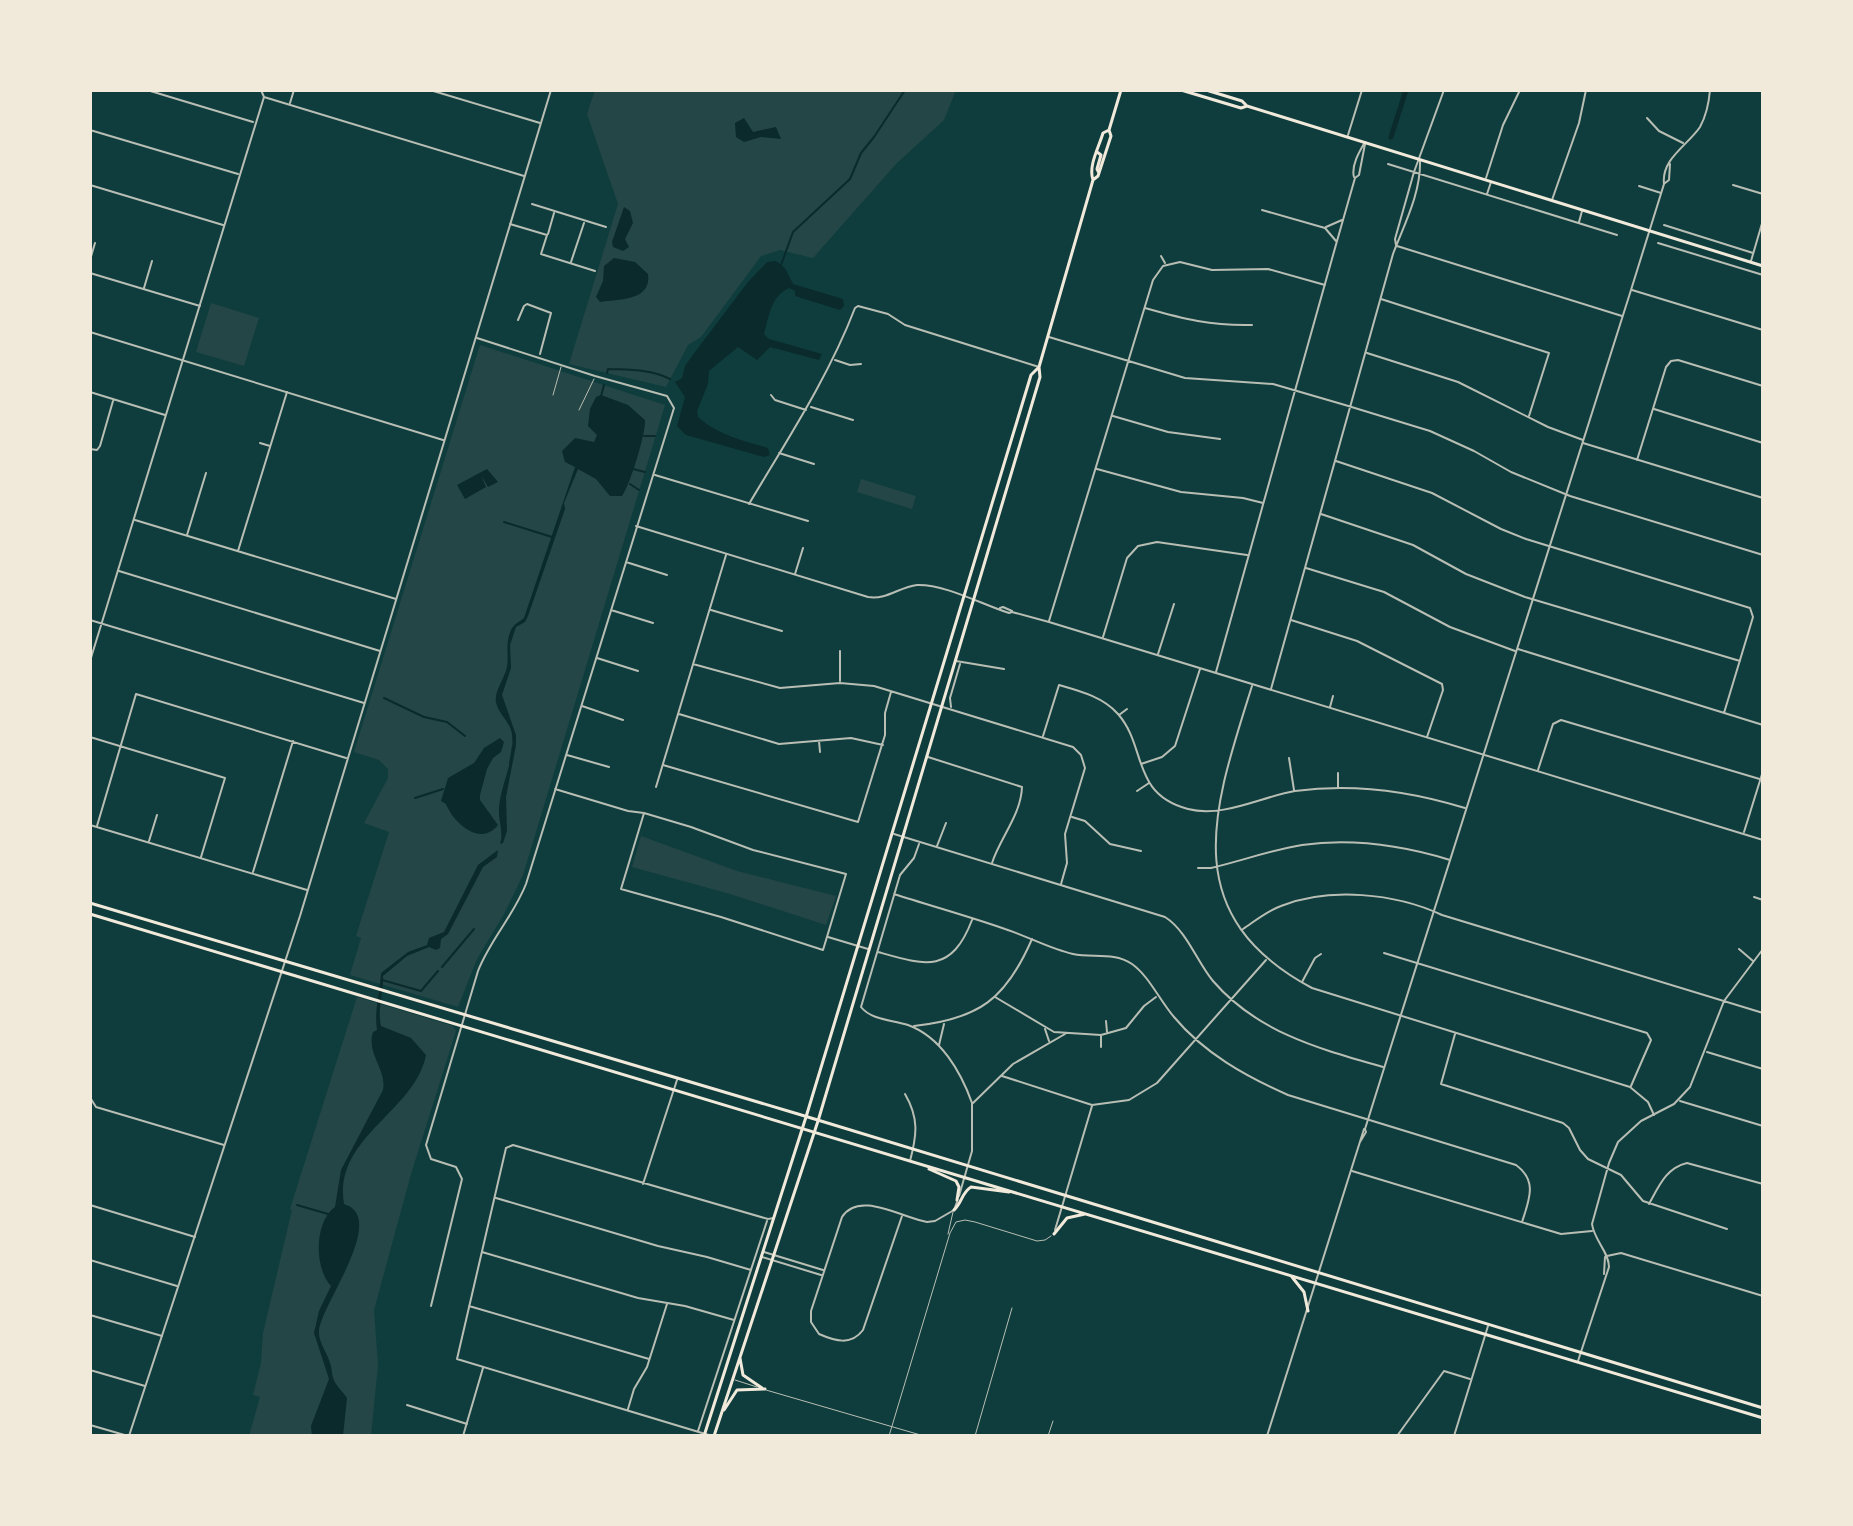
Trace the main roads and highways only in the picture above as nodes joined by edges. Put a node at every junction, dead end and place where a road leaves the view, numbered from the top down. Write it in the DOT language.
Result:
graph roads {
  1 [pos="1121,90"];
  2 [pos="1181,90"];
  3 [pos="1206,90"];
  4 [pos="1247,106"];
  5 [pos="1109,130"];
  6 [pos="1097,152"];
  7 [pos="1099,173"];
  8 [pos="1093,180"];
  9 [pos="1763,266"];
  10 [pos="1039,367"];
  11 [pos="997,489"];
  12 [pos="1006,492"];
  13 [pos="90,903"];
  14 [pos="90,914"];
  15 [pos="806,1117"];
  16 [pos="818,1121"];
  17 [pos="803,1129"];
  18 [pos="814,1132"];
  19 [pos="926,1166"];
  20 [pos="1024,1195"];
  21 [pos="957,1200"];
  22 [pos="954,1210"];
  23 [pos="1087,1214"];
  24 [pos="1054,1234"];
  25 [pos="1197,1236"];
  26 [pos="1194,1246"];
  27 [pos="1289,1274"];
  28 [pos="1429,1307"];
  29 [pos="1308,1311"];
  30 [pos="1426,1316"];
  31 [pos="740,1355"];
  32 [pos="1637,1370"];
  33 [pos="723,1377"];
  34 [pos="1634,1379"];
  35 [pos="732,1380"];
  36 [pos="1730,1398"];
  37 [pos="1727,1407"];
  38 [pos="1763,1408"];
  39 [pos="721,1413"];
  40 [pos="1763,1418"];
  41 [pos="704,1435"];
  42 [pos="713,1436"];
  1 -- 5 [label="main road"];
  2 -- 4 [label="main road"];
  3 -- 4 [label="main road"];
  4 -- 9 [label="main road"];
  5 -- 6 [label="main road"];
  5 -- 7 [label="main road"];
  6 -- 7 [label="main road"];
  6 -- 8 [label="main road"];
  7 -- 8 [label="main road"];
  8 -- 10 [label="main road"];
  10 -- 11 [label="main road"];
  10 -- 12 [label="main road"];
  11 -- 12 [label="main road"];
  11 -- 15 [label="main road"];
  12 -- 16 [label="main road"];
  13 -- 15 [label="main road"];
  14 -- 17 [label="main road"];
  15 -- 16 [label="main road"];
  15 -- 17 [label="main road"];
  16 -- 18 [label="main road"];
  16 -- 25 [label="main road"];
  17 -- 18 [label="main road"];
  17 -- 33 [label="main road"];
  18 -- 19 [label="main road"];
  18 -- 31 [label="main road"];
  19 -- 20 [label="main road"];
  19 -- 21 [label="main road"];
  20 -- 22 [label="main road"];
  20 -- 23 [label="main road"];
  23 -- 24 [label="main road"];
  23 -- 26 [label="main road"];
  25 -- 26 [label="main road"];
  25 -- 28 [label="main road"];
  26 -- 27 [label="main road"];
  27 -- 29 [label="main road"];
  27 -- 30 [label="main road"];
  28 -- 30 [label="main road"];
  28 -- 32 [label="main road"];
  30 -- 34 [label="main road"];
  31 -- 35 [label="main road"];
  31 -- 39 [label="main road"];
  32 -- 34 [label="main road"];
  32 -- 36 [label="main road"];
  33 -- 35 [label="main road"];
  33 -- 41 [label="main road"];
  34 -- 37 [label="main road"];
  35 -- 39 [label="main road"];
  36 -- 37 [label="main road"];
  36 -- 38 [label="main road"];
  37 -- 40 [label="main road"];
  39 -- 42 [label="main road"];
}
